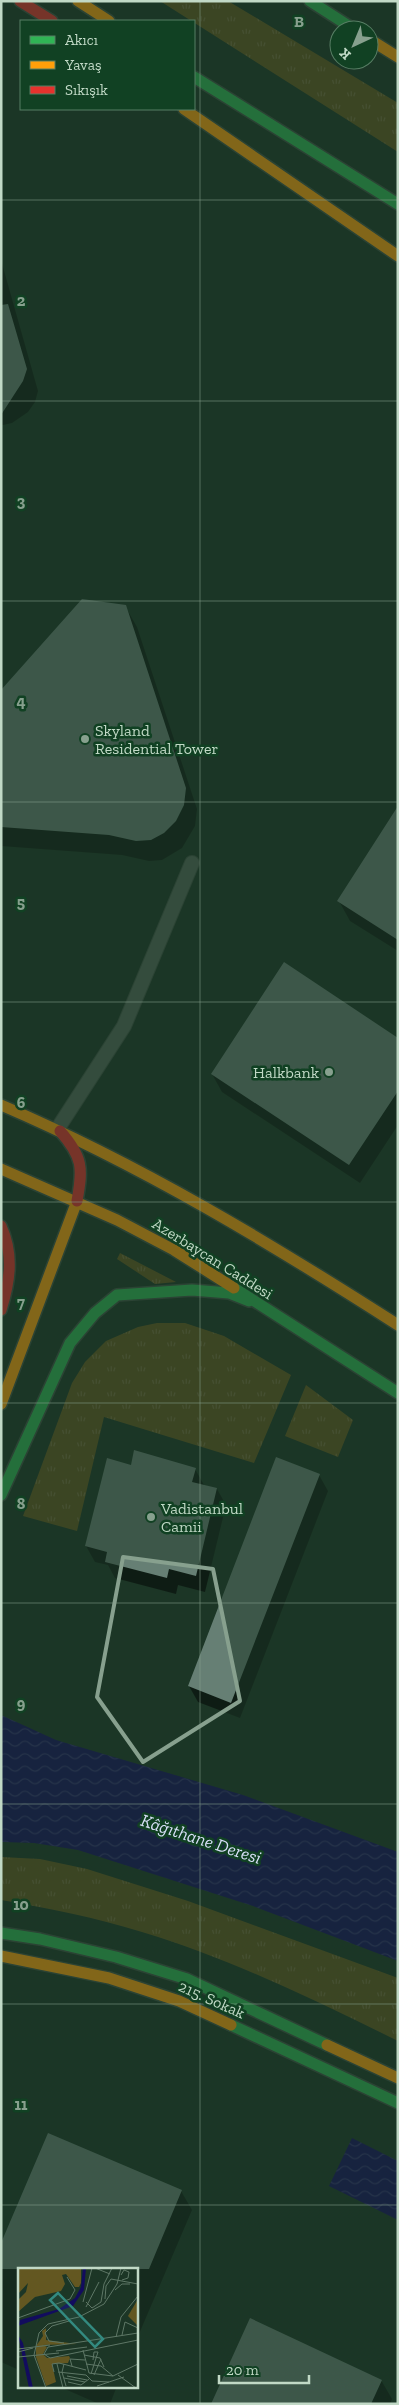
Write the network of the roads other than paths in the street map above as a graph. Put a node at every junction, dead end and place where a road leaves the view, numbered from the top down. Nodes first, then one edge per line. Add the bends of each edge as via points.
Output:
1 (20, 1) edge
2 (78, 1) edge
3 (310, 1) edge
4 (50, 20) edge
5 (107, 20) edge
6 (339, 20) edge
7 (379, 45) edge
8 (398, 57) edge
9 (195, 78) edge
10 (185, 110) edge
11 (398, 204) edge
12 (358, 227) junction
13 (398, 256) edge
14 (398, 263) edge
15 (192, 863) dead end
16 (1, 1105) edge
17 (58, 1128) junction
18 (1, 1169) edge
19 (77, 1201) junction
20 (1, 1226) edge
21 (255, 1303) junction
22 (1, 1310) edge
23 (398, 1325) edge
24 (398, 1393) edge
25 (1, 1404) edge
26 (1, 1495) edge
27 (1, 1933) edge
28 (1, 1956) edge
29 (398, 2078) edge
30 (398, 2103) edge

1 - 4 main road
2 - 5 main road
3 - 6 main road
7 - 8 main road
9 - 11 main road
10 - 12 main road
12 - 13 main road
12 - 14 lane
15 - 17 lane via 124,1026
16 - 17 main road
17 - 19 main road via 78,1150 83,1172
17 - 23 main road via 236,1224
18 - 19 main road, Azerbaycan Caddesi
19 - 21 main road, Azerbaycan Caddesi via 174,1250
19 - 25 main road
20 - 22 main road via 7,1236 11,1276
21 - 24 main road, Azerbaycan Caddesi
21 - 26 main road via 229,1293 192,1290 117,1295 94,1313 70,1343
27 - 29 main road, 215. Sokak via 116,1957 187,1979
28 - 30 main road, 215. Sokak via 109,1978 179,2001

